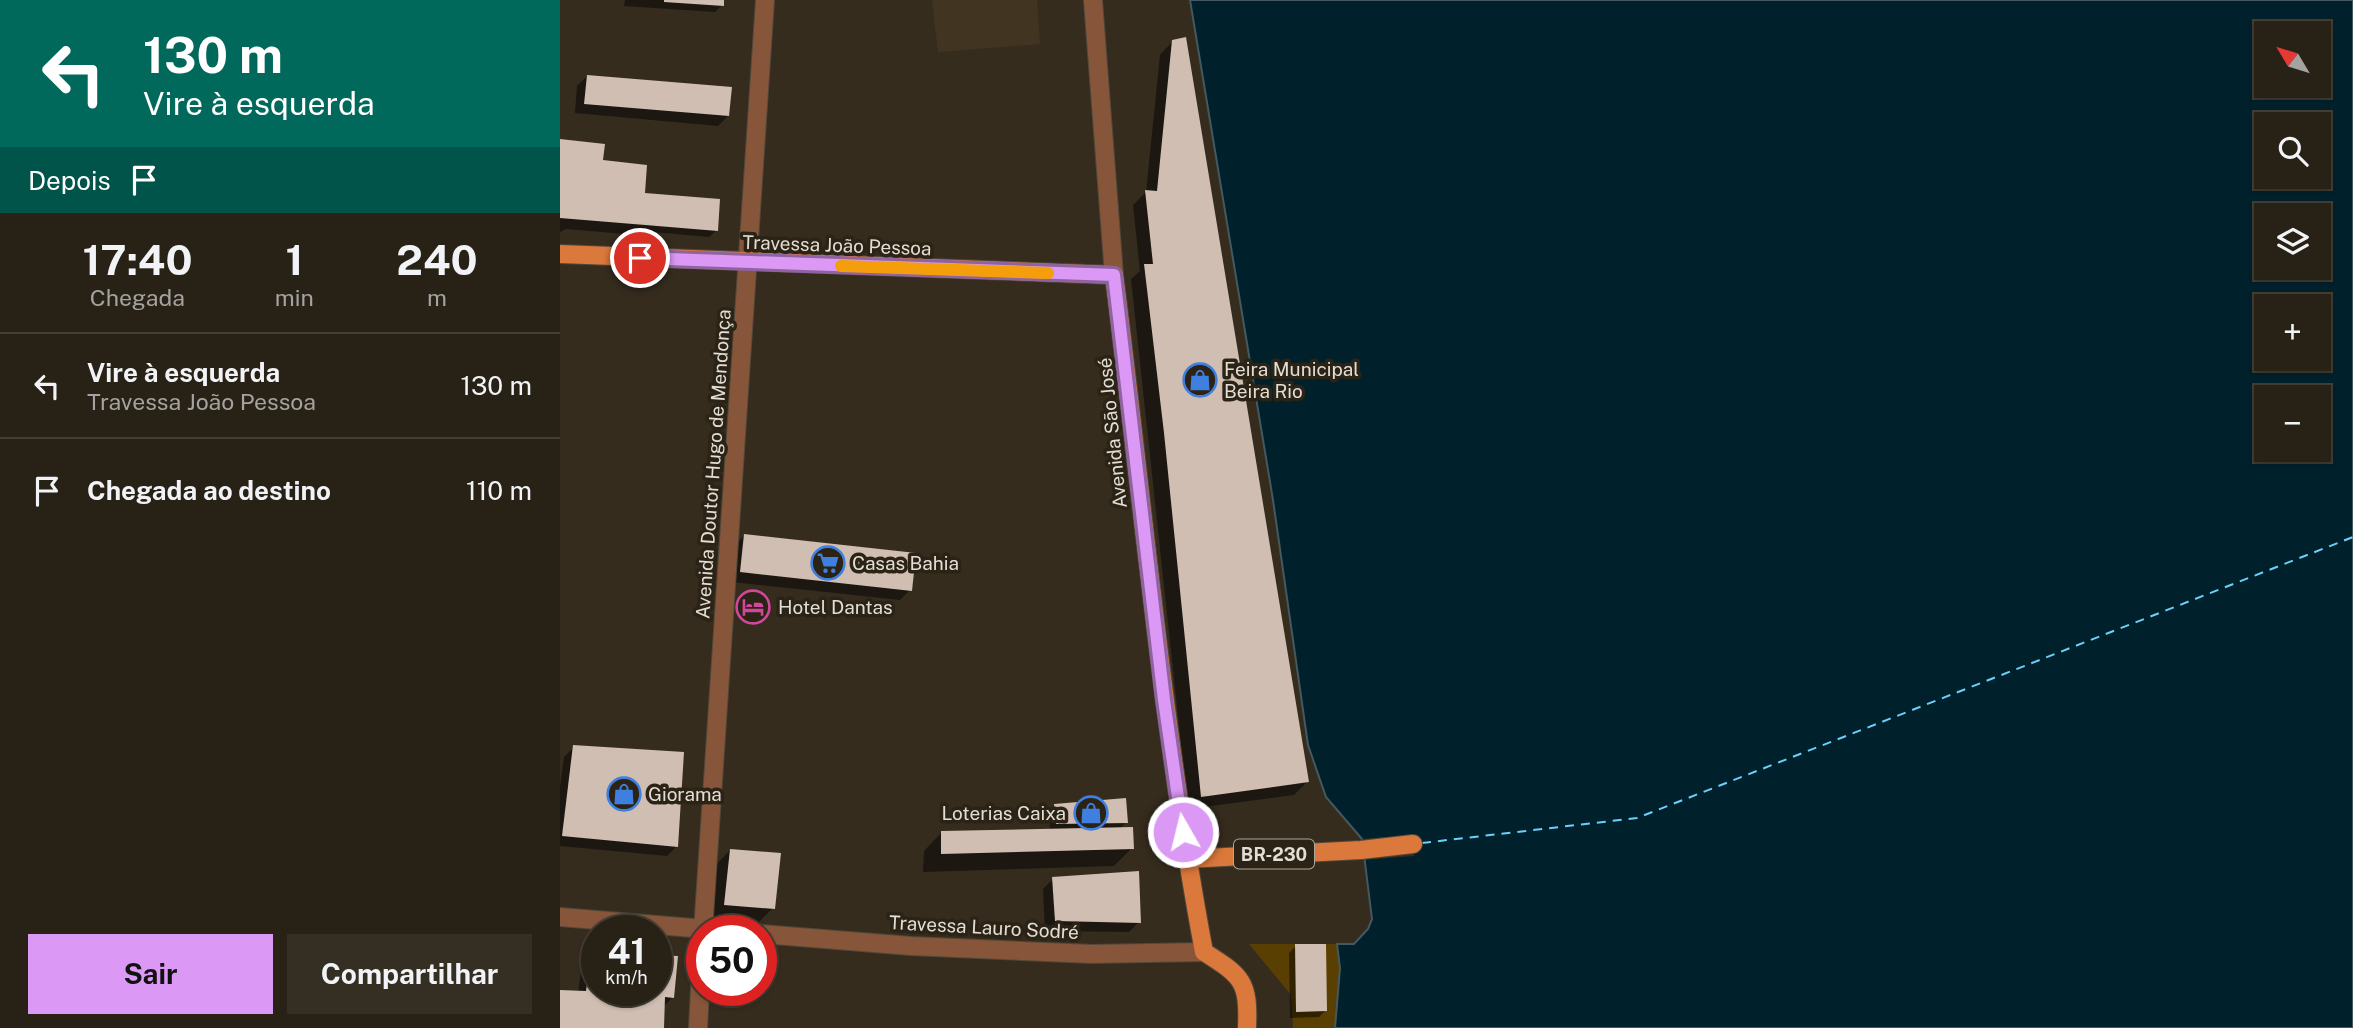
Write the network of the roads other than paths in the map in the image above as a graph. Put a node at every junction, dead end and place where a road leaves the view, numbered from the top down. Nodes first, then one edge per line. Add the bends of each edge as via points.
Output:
1 (765, 0) edge
2 (1093, 0) edge
3 (560, 254) edge
4 (748, 263) junction
5 (1114, 275) junction
6 (1413, 844) dead end
7 (1187, 859) junction
8 (704, 915) edge
9 (560, 917) edge
10 (686, 928) edge
11 (777, 935) edge
12 (1204, 952) junction
13 (699, 1006) edge
14 (698, 1028) edge
15 (1247, 1028) edge

1 - 4 street, Avenida Doutor Hugo de Mendonça
2 - 5 street, Avenida São José
3 - 4 main road, Travessa João Pessoa
4 - 5 main road, Travessa João Pessoa
4 - 8 street, Avenida Doutor Hugo de Mendonça
5 - 7 main road, Avenida São José
6 - 7 main road, BR-230
7 - 12 main road, Avenida São José
9 - 10 street
11 - 12 street, Travessa Lauro Sodré via 1092,954
12 - 15 main road via 1233,970 1245,988
13 - 14 street

